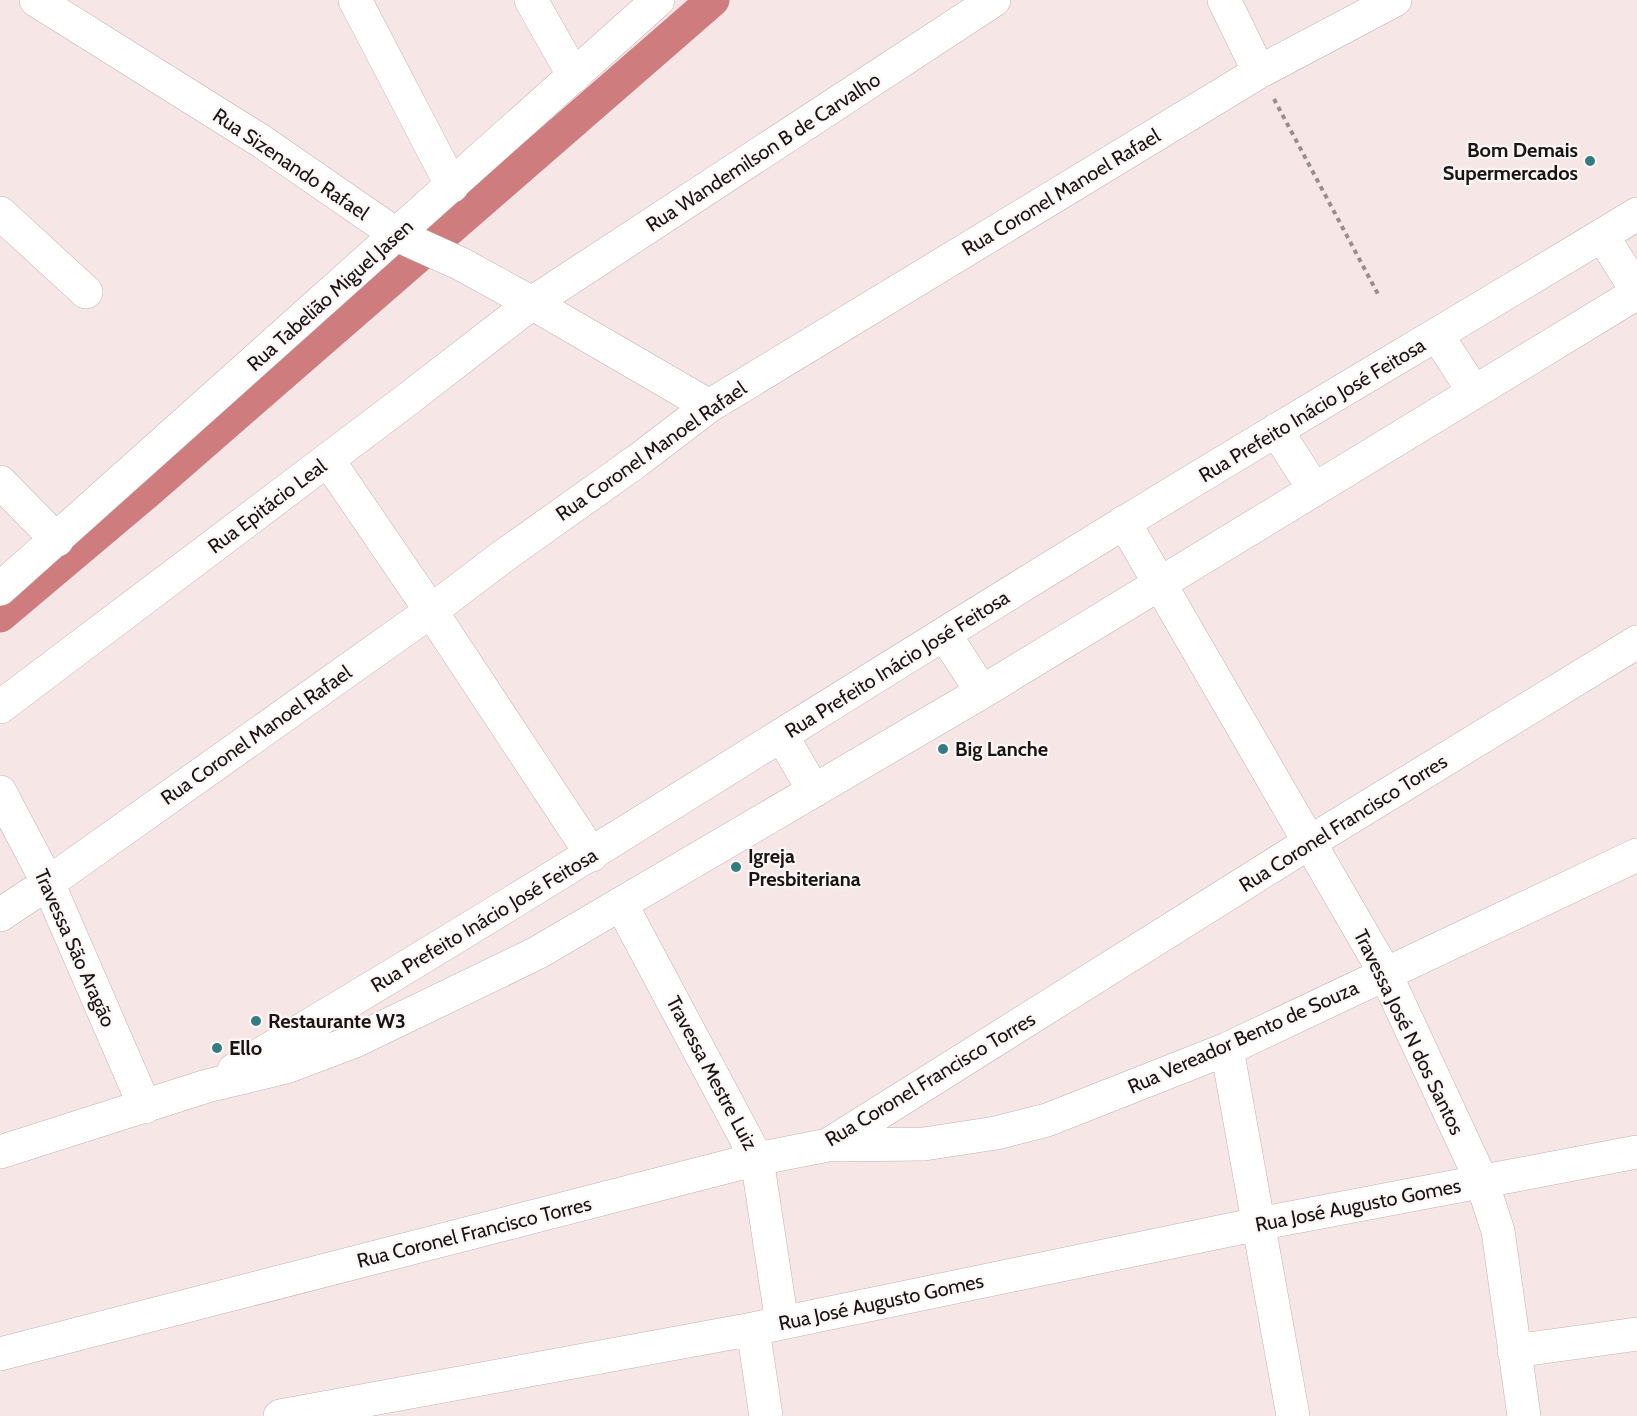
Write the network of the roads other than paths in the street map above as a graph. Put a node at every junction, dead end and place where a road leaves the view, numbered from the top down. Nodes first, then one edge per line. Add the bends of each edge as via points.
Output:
1 (355, 0) edge
2 (531, 0) edge
3 (658, 0) edge
4 (994, 0) edge
5 (1224, 0) edge
6 (1395, 0) edge
7 (42, 1) edge
8 (1259, 72) junction
9 (574, 76) junction
10 (452, 186) junction
11 (0, 213) edge
12 (1637, 214) edge
13 (397, 235) junction
14 (1602, 235) junction
15 (86, 292) dead end
16 (1637, 292) edge
17 (532, 303) junction
18 (1437, 335) junction
19 (1474, 392) junction
20 (709, 406) junction
21 (1276, 430) junction
22 (328, 460) junction
23 (0, 482) edge
24 (1314, 489) junction
25 (1125, 522) junction
26 (57, 540) junction
27 (1161, 584) junction
28 (0, 589) edge
29 (431, 611) junction
30 (945, 635) junction
31 (1637, 642) edge
32 (982, 692) junction
33 (0, 707) edge
34 (782, 736) junction
35 (814, 791) junction
36 (0, 792) edge
37 (1310, 842) junction
38 (591, 855) junction
39 (1637, 855) edge
40 (48, 883) junction
41 (621, 904) junction
42 (0, 915) edge
43 (1385, 973) junction
44 (1227, 1049) junction
45 (207, 1086) junction
46 (145, 1107) junction
47 (828, 1145) junction
48 (0, 1152) edge
49 (1637, 1152) edge
50 (757, 1159) junction
51 (1482, 1182) junction
52 (1258, 1224) junction
53 (767, 1326) junction
54 (1637, 1334) edge
55 (1515, 1351) junction
56 (0, 1354) edge
57 (280, 1416) edge
58 (766, 1416) edge
59 (1293, 1416) edge
60 (1524, 1416) edge

1 - 10 street
2 - 9 street
3 - 9 street, Rua Tabelião Miguel Jasen
4 - 17 street, Rua Wandemilson B de Carvalho
5 - 8 street
6 - 8 street, Rua Coronel Manoel Rafael
7 - 13 street, Rua Sizenando Rafael via 261,141
8 - 20 street, Rua Coronel Manoel Rafael
9 - 10 street, Rua Tabelião Miguel Jasen
10 - 13 street, Rua Tabelião Miguel Jasen
11 - 15 street
12 - 14 street, Rua Prefeito Inácio José Feitosa
13 - 17 street, Rua Sizenando Rafael
13 - 26 street, Rua Tabelião Miguel Jasen
14 - 16 street
14 - 18 street, Rua Prefeito Inácio José Feitosa
16 - 19 street, Rua Prefeito Inácio José Feitosa
17 - 20 street, Rua Sizenando Rafael
17 - 22 street, Rua Epitácio Leal
18 - 19 street
18 - 21 street, Rua Prefeito Inácio José Feitosa
19 - 24 street, Rua Prefeito Inácio José Feitosa
20 - 29 street, Rua Coronel Manoel Rafael
21 - 24 street
21 - 25 street, Rua Prefeito Inácio José Feitosa
22 - 29 street
22 - 33 street, Rua Epitácio Leal
23 - 26 street
24 - 27 street, Rua Prefeito Inácio José Feitosa
25 - 27 street, Travessa José N dos Santos
25 - 30 street, Rua Prefeito Inácio José Feitosa
26 - 28 street, Rua Tabelião Miguel Jasen
27 - 32 street, Rua Prefeito Inácio José Feitosa
27 - 37 street, Travessa José N dos Santos
29 - 38 street
29 - 40 street, Rua Coronel Manoel Rafael
30 - 32 street
30 - 34 street, Rua Prefeito Inácio José Feitosa
31 - 37 street, Rua Coronel Francisco Torres
32 - 35 street, Rua Prefeito Inácio José Feitosa
34 - 35 street
34 - 38 street, Rua Prefeito Inácio José Feitosa
35 - 41 street, Rua Prefeito Inácio José Feitosa
36 - 40 street, Travessa São Aragão
37 - 43 street, Travessa José N dos Santos
37 - 47 street, Rua Coronel Francisco Torres
38 - 45 street, Rua Prefeito Inácio José Feitosa
39 - 43 street, Rua Vereador Bento de Souza
40 - 42 street, Rua Coronel Manoel Rafael
40 - 46 street, Travessa São Aragão
41 - 45 street, Rua Prefeito Inácio José Feitosa via 537,953 355,1041 286,1067
41 - 50 street, Travessa Mestre Luiz
43 - 44 street, Rua Vereador Bento de Souza
43 - 51 street, Travessa José N dos Santos
44 - 47 street, Rua Vereador Bento de Souza via 1047,1120 996,1133 924,1144
44 - 52 street
45 - 46 street
46 - 48 street
47 - 50 street, Rua Coronel Francisco Torres
49 - 51 street, Rua José Augusto Gomes
50 - 53 street, Travessa Mestre Luiz
50 - 56 street, Rua Coronel Francisco Torres
51 - 52 street, Rua José Augusto Gomes
51 - 55 street, Travessa José N dos Santos via 1498,1232
52 - 53 street, Rua José Augusto Gomes
52 - 59 street
53 - 57 street, Rua José Augusto Gomes
53 - 58 street, Travessa Mestre Luiz
54 - 55 street
55 - 60 street, Travessa José N dos Santos

